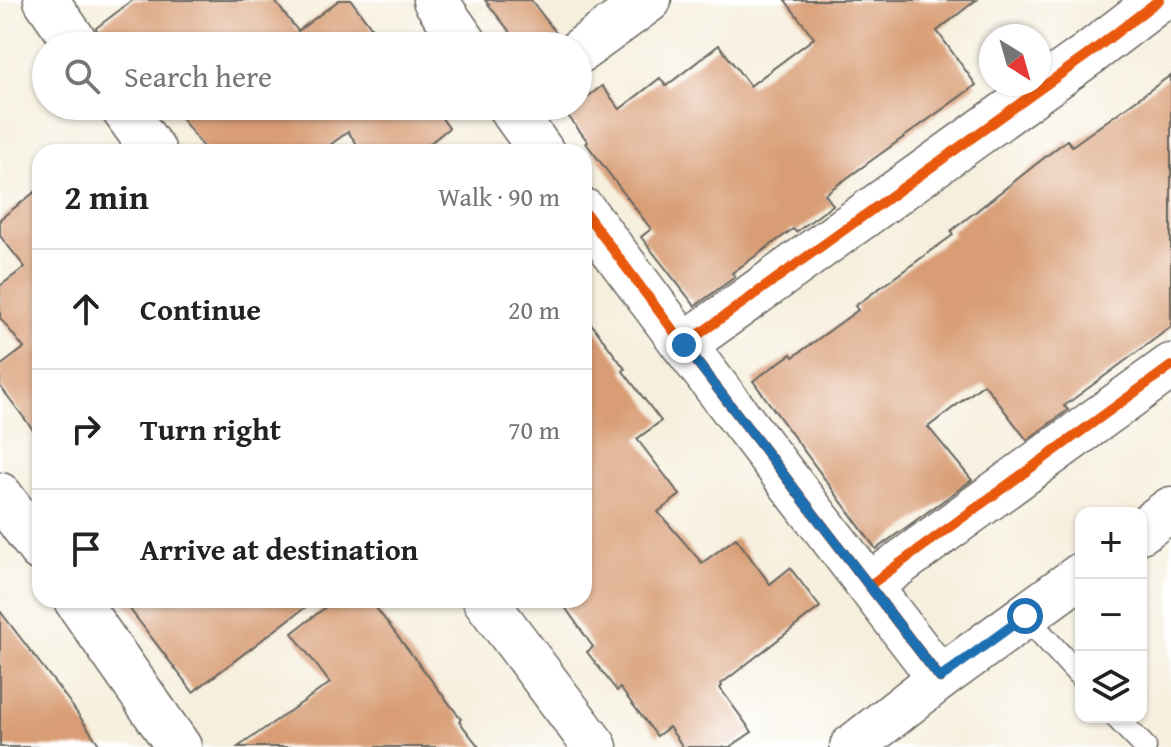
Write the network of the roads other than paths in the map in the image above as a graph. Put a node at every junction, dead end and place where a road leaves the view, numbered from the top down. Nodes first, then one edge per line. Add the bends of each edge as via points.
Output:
1 (46, 0) edge
2 (435, 0) edge
3 (649, 0) edge
4 (1159, 0) edge
5 (68, 32) edge
6 (457, 32) edge
7 (592, 42) edge
8 (131, 120) edge
9 (519, 120) edge
10 (148, 144) edge
11 (536, 144) edge
12 (592, 222) edge
13 (684, 345) junction
14 (1171, 366) edge
15 (14, 507) edge
16 (1171, 509) edge
17 (1147, 527) edge
18 (32, 536) edge
19 (1076, 579) edge
20 (870, 585) junction
21 (82, 608) edge
22 (491, 608) edge
23 (1025, 616) junction
24 (1075, 670) edge
25 (940, 678) junction
26 (1122, 723) edge
27 (179, 747) edge
28 (595, 747) edge
29 (852, 747) edge
30 (1145, 747) edge

1 - 5 street
2 - 6 street
3 - 7 street
4 - 13 street
8 - 10 street
9 - 11 street
12 - 13 street
13 - 20 street
14 - 20 street
15 - 18 street
16 - 17 street
19 - 23 street
20 - 25 street
21 - 27 street
22 - 28 street
23 - 24 lane
23 - 25 street
25 - 29 street
26 - 30 lane

